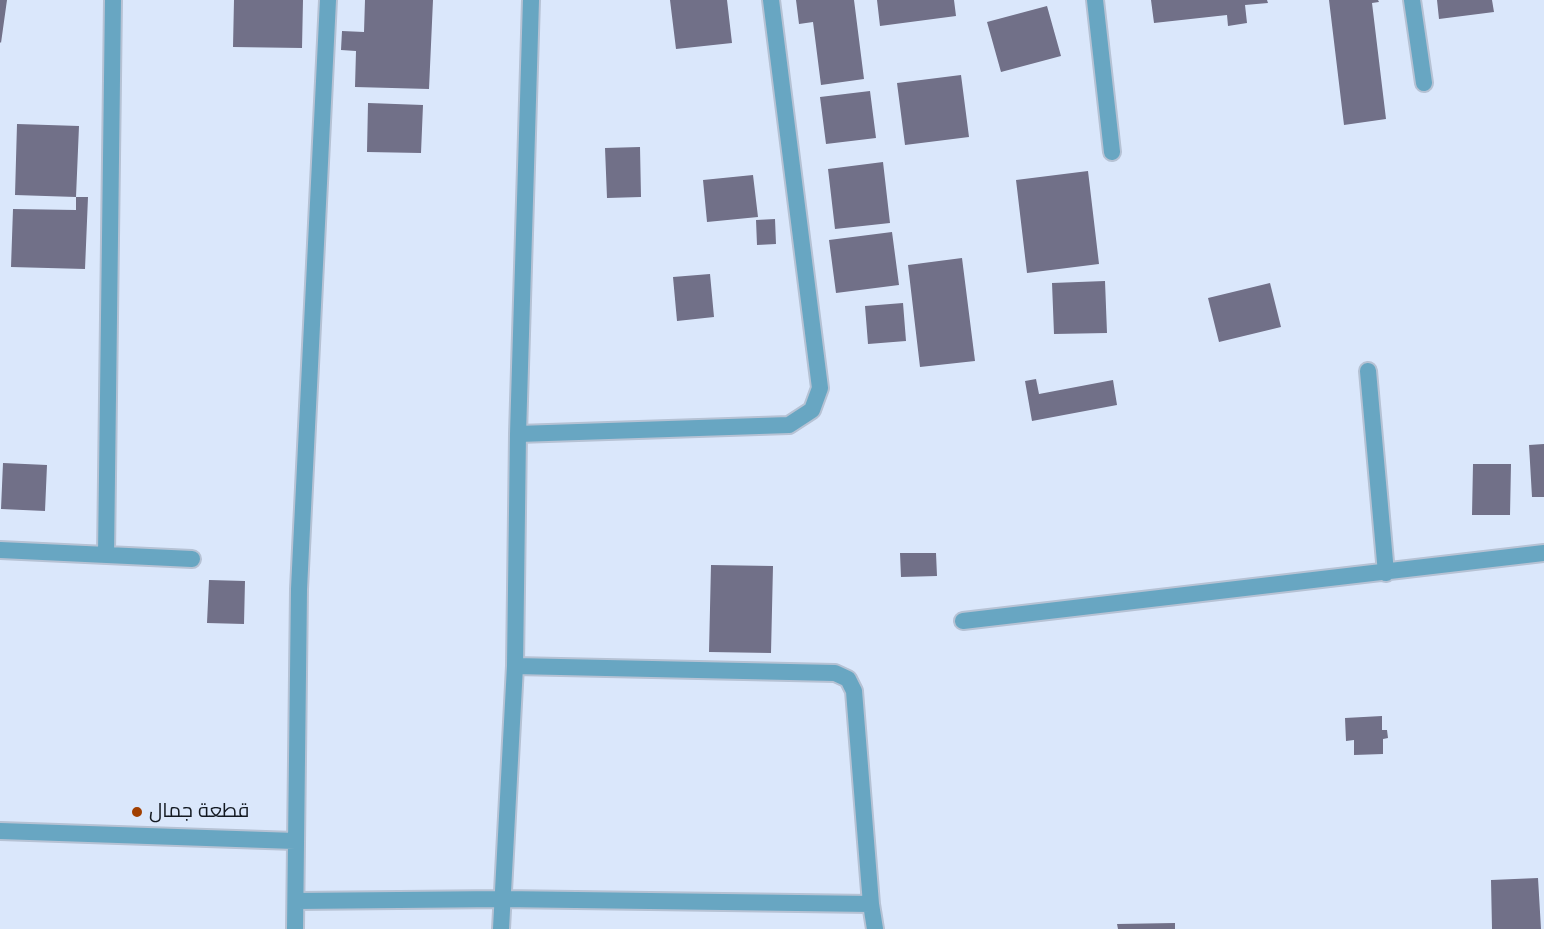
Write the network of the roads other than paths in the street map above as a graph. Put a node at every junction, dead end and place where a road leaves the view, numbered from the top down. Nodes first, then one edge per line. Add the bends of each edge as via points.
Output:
1 (113, 0) edge
2 (328, 0) edge
3 (531, 0) edge
4 (771, 0) edge
5 (1095, 0) edge
6 (1412, 0) edge
7 (1424, 83) dead end
8 (1112, 152) dead end
9 (1368, 371) dead end
10 (518, 434) junction
11 (0, 550) edge
12 (1544, 553) edge
13 (106, 555) junction
14 (192, 559) dead end
15 (1386, 573) junction
16 (963, 621) dead end
17 (514, 666) junction
18 (0, 831) edge
19 (295, 841) junction
20 (502, 899) junction
21 (296, 901) junction
22 (871, 904) junction
23 (295, 929) edge
24 (501, 929) edge
25 (875, 929) edge

1 - 13 street
2 - 19 street via 300,578
3 - 10 street
4 - 10 street via 820,388 812,410 789,425
5 - 8 street
6 - 7 street
9 - 15 street
10 - 17 street
11 - 13 street
12 - 15 street
13 - 14 street
15 - 16 street
17 - 20 street
17 - 22 street via 835,673 848,679 854,691
18 - 19 street
19 - 21 street
20 - 21 street
20 - 22 street
20 - 24 street
21 - 23 street
22 - 25 street

